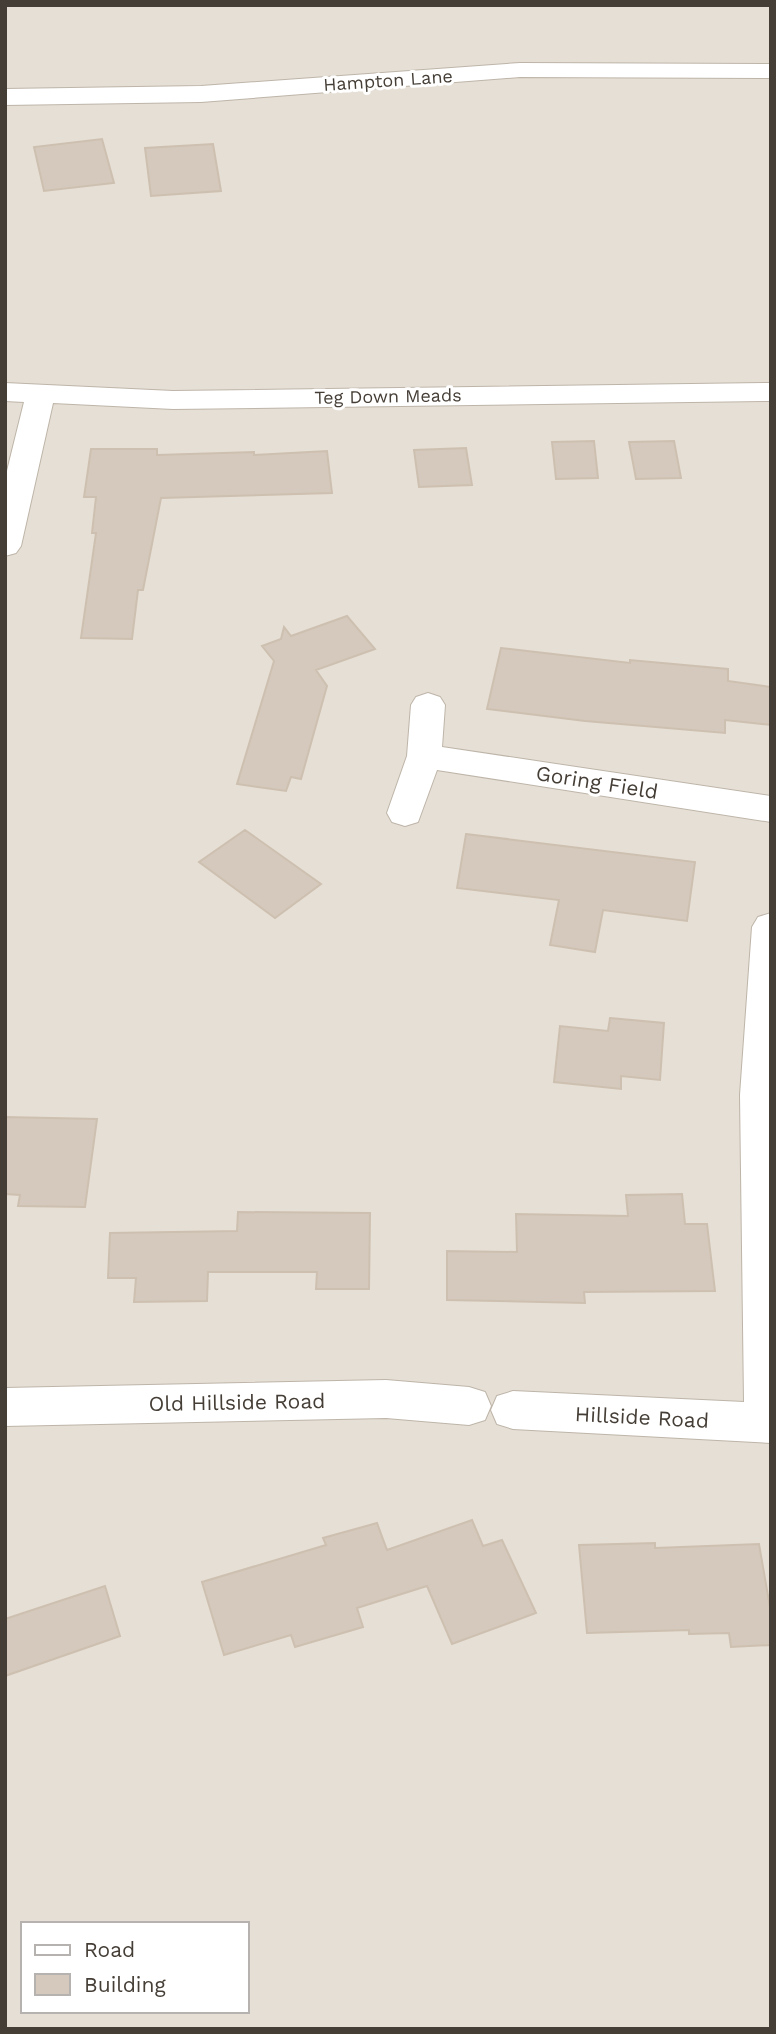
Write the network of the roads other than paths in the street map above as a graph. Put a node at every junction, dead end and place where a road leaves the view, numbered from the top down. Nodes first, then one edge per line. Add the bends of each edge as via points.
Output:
1 (771, 71) edge
2 (5, 97) edge
3 (771, 392) edge
4 (5, 393) edge
5 (40, 396) junction
6 (5, 546) edge
7 (428, 705) dead end
8 (424, 756) junction
9 (771, 809) edge
10 (405, 813) dead end
11 (771, 927) edge
12 (469, 1406) dead end
13 (5, 1407) edge
14 (513, 1410) dead end
15 (768, 1423) edge

1 - 2 street, Hampton Lane via 520,70 201,94
3 - 5 street, Teg Down Meads via 173,400
4 - 5 street, Teg Down Meads
5 - 6 street
7 - 8 street
8 - 9 street, Goring Field
8 - 10 street
11 - 15 street via 760,1095
12 - 13 street, Old Hillside Road via 386,1399
14 - 15 street, Hillside Road

